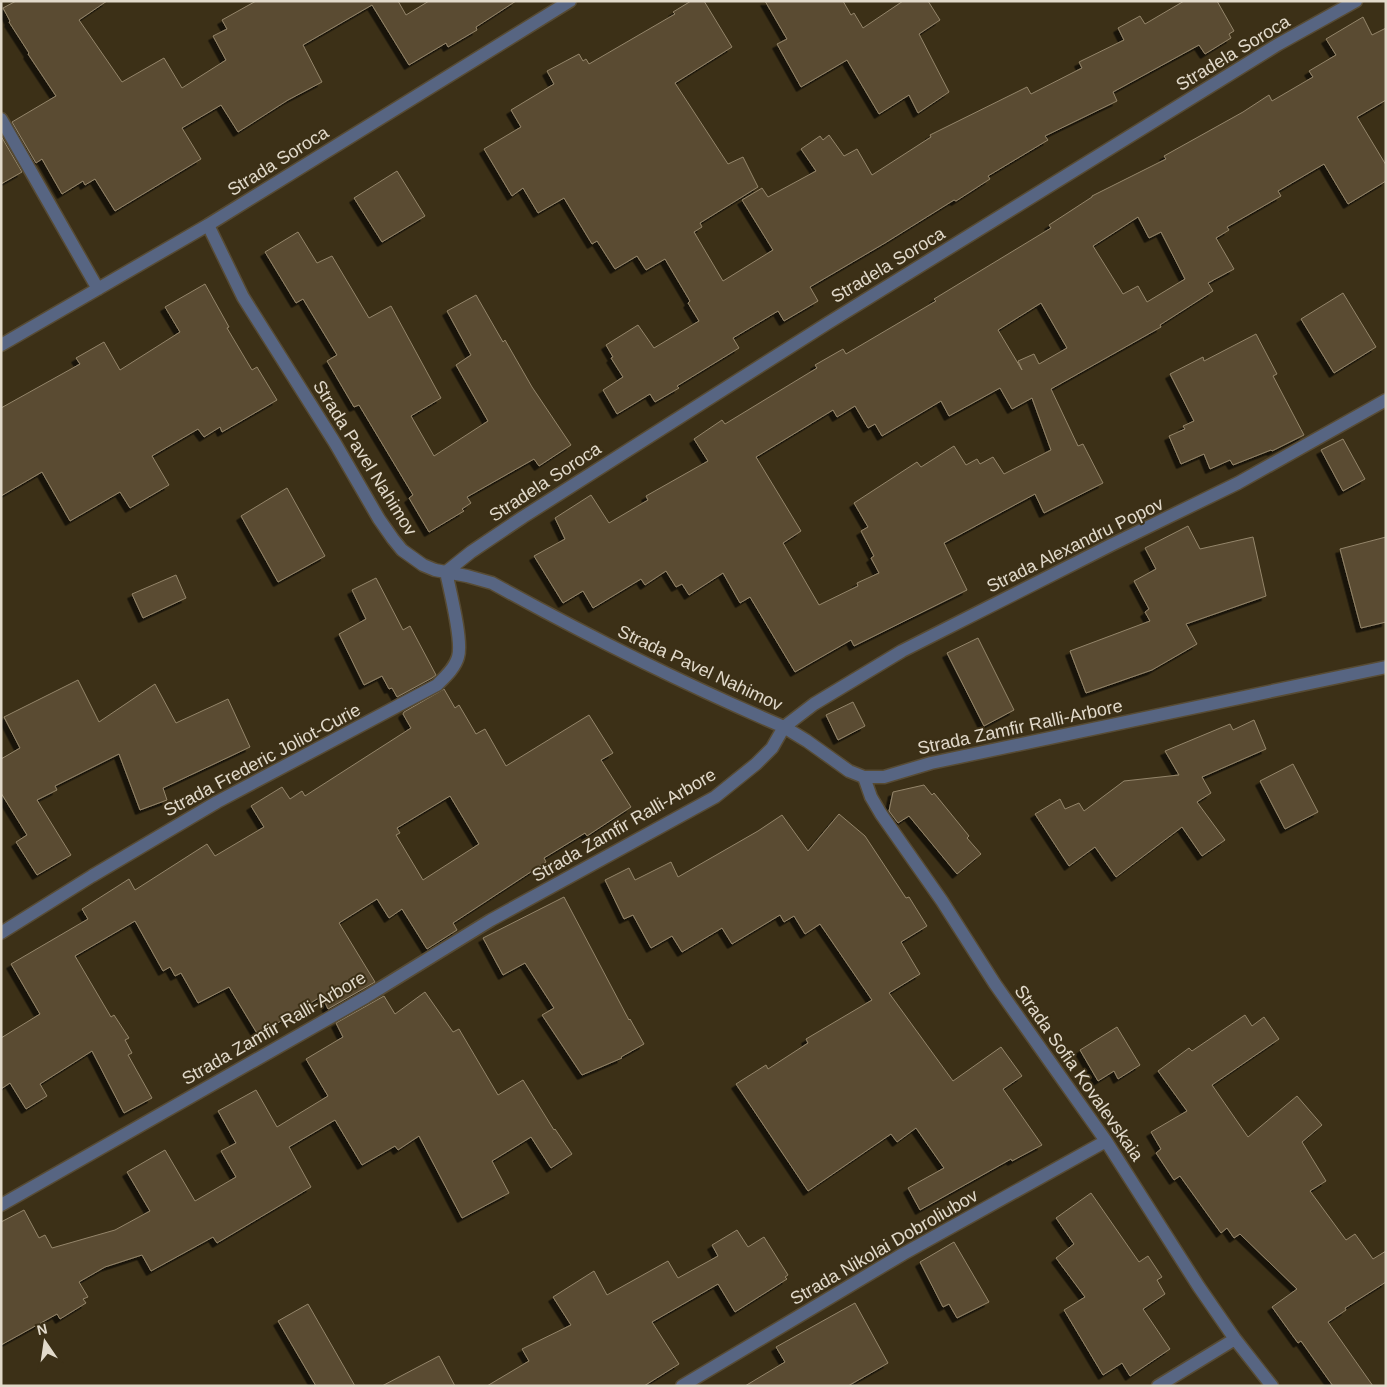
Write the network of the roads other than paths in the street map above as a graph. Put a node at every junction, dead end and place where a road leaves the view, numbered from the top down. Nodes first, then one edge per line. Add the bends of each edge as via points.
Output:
1 (570, 1) edge
2 (1356, 1) edge
3 (1, 119) edge
4 (208, 225) junction
5 (98, 289) junction
6 (1, 345) edge
7 (1386, 400) edge
8 (446, 572) junction
9 (1386, 667) edge
10 (784, 727) junction
11 (864, 777) junction
12 (1, 933) edge
13 (1106, 1141) junction
14 (1, 1205) edge
15 (1235, 1339) junction
16 (682, 1386) edge
17 (1158, 1386) edge
18 (1272, 1386) edge

1 - 4 street, Strada Soroca
2 - 8 street, Stradela Sorocа via 1277,45 828,322 523,517
3 - 5 street
4 - 5 street, Strada Soroca
4 - 8 street, Strada Pavel Nahimov via 243,297 379,519 402,550 414,560
5 - 6 street, Strada Soroca
7 - 10 street, Strada Alexandru Popov via 1238,483 902,651 814,704
8 - 10 street, Strada Pavel Nahimov via 492,583 636,660
8 - 12 street, Strada Frederic Joliot-Curie via 459,642 458,657 449,674 437,684 216,802
9 - 11 street, Strada Zamfir Ralli-Arbore via 930,763 884,776
10 - 11 street via 849,771
10 - 14 street, Strada Zamfir Ralli-Arbore via 772,748 715,797 491,920 366,997
11 - 13 street, Strada Sofia Kovalevskaia via 881,814
13 - 15 street, Strada Sofia Kovalevskaia
13 - 16 street, Strada Nikolai Dobroliubov via 903,1254
15 - 17 street
15 - 18 street, Strada Sofia Kovalevskaia

